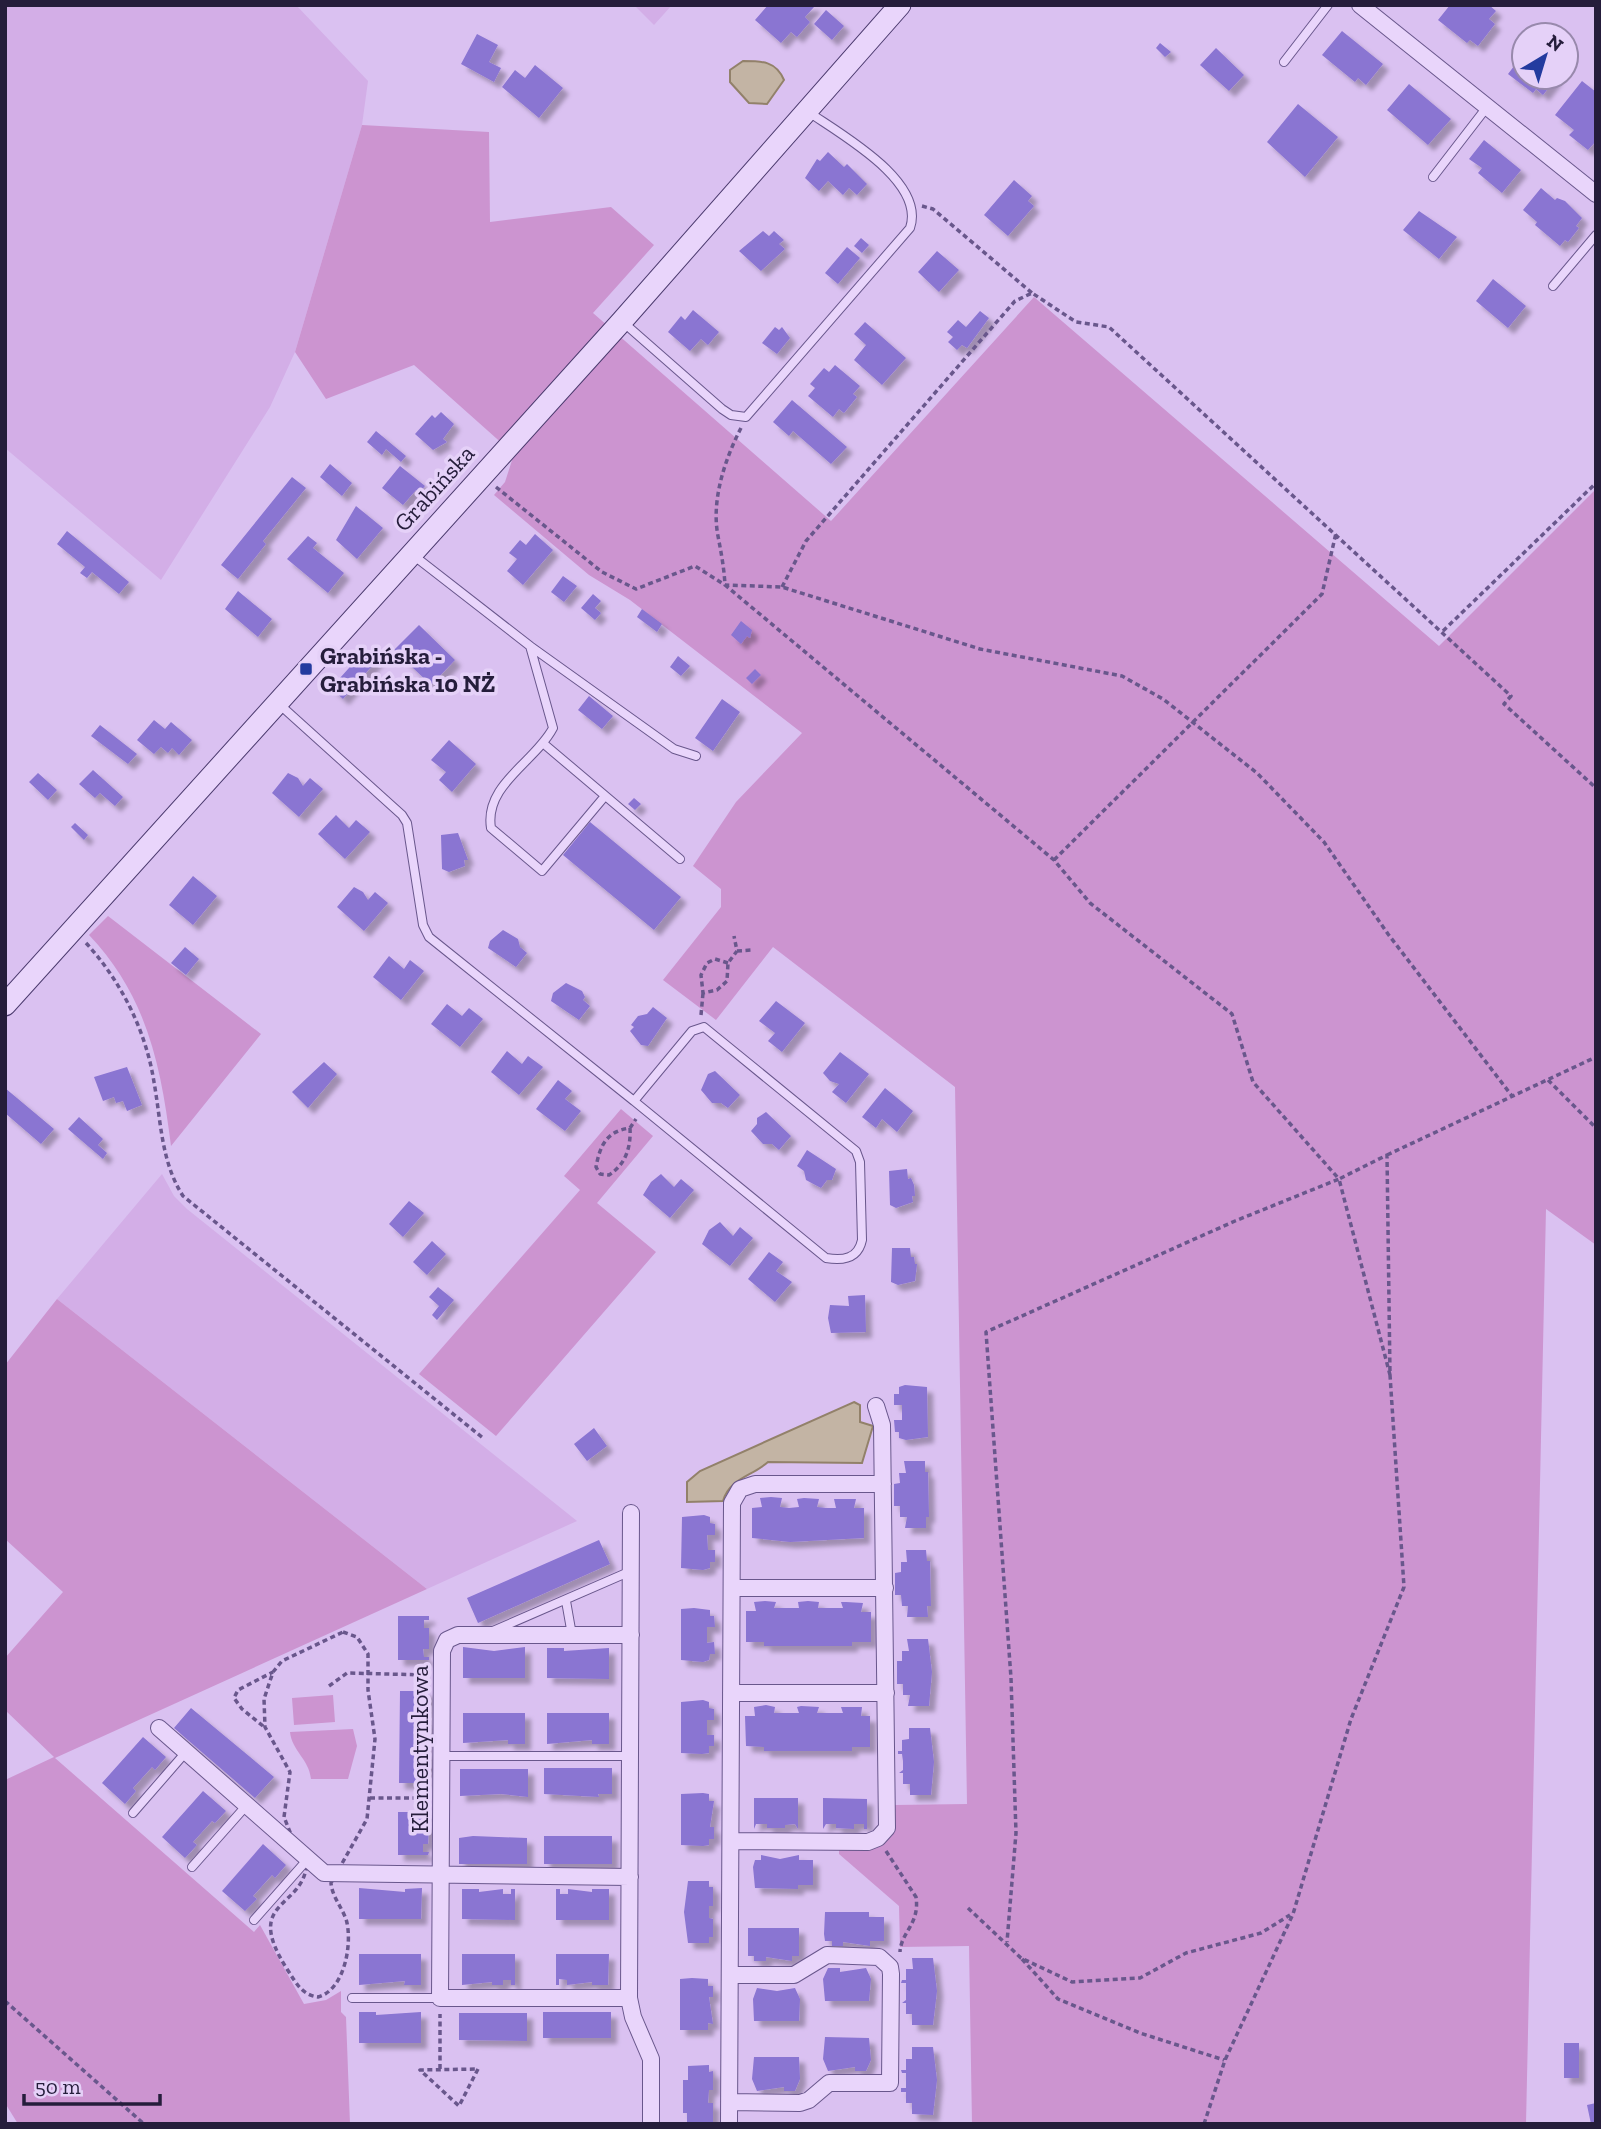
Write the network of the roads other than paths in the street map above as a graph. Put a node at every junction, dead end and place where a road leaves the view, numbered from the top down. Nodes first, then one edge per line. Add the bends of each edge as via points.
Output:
1 (901, 5) edge
2 (1328, 5) edge
3 (1360, 5) edge
4 (1284, 62) dead end
5 (1487, 107) junction
6 (807, 111) junction
7 (1433, 177) dead end
8 (1596, 194) edge
9 (1596, 235) edge
10 (1553, 286) dead end
11 (622, 321) junction
12 (411, 553) junction
13 (530, 646) junction
14 (277, 702) junction
15 (544, 744) junction
16 (696, 756) dead end
17 (605, 796) junction
18 (680, 859) dead end
19 (5, 1005) edge
20 (634, 1101) junction
21 (876, 1406) dead end
22 (883, 1484) junction
23 (631, 1513) dead end
24 (631, 1572) junction
25 (732, 1588) junction
26 (884, 1588) junction
27 (566, 1601) junction
28 (485, 1635) junction
29 (572, 1635) junction
30 (631, 1636) junction
31 (732, 1693) junction
32 (886, 1693) junction
33 (159, 1728) dead end
34 (186, 1752) junction
35 (441, 1756) junction
36 (630, 1756) junction
37 (246, 1806) junction
38 (133, 1813) dead end
39 (731, 1841) junction
40 (307, 1860) junction
41 (192, 1867) dead end
42 (441, 1876) junction
43 (629, 1877) junction
44 (254, 1920) dead end
45 (730, 1975) junction
46 (352, 1998) dead end
47 (440, 1998) junction
48 (629, 1998) junction
49 (729, 2102) junction
50 (651, 2124) edge
51 (729, 2124) edge

1 - 6 street, Grabińska
2 - 4 lane
3 - 5 street
5 - 7 lane
5 - 8 street
6 - 11 street, Grabińska
6 - 11 lane via 896,180 915,215 911,229 746,417 722,409
9 - 10 lane
11 - 12 street, Grabińska
12 - 13 lane
12 - 14 street, Grabińska
13 - 15 lane via 553,728
13 - 16 lane via 674,749
14 - 19 street, Grabińska
14 - 20 lane via 402,815 429,937
15 - 17 lane
15 - 17 lane via 491,804 491,828 542,871
17 - 18 lane
20 - 20 lane via 698,1027 704,1027 856,1152 860,1162 859,1250 847,1259 826,1258
21 - 22 street via 882,1425
22 - 25 street via 755,1484 740,1489 732,1503
22 - 26 street
23 - 24 street
24 - 27 lane
24 - 30 street
25 - 26 street
25 - 31 street
26 - 32 street
27 - 28 lane
27 - 29 lane
28 - 29 street, Klementynkowa
28 - 35 street, Klementynkowa via 457,1635 447,1640 442,1651
29 - 30 street, Klementynkowa
30 - 36 street
31 - 32 street
31 - 39 street
32 - 39 street via 888,1821 883,1834 867,1842
33 - 34 street
34 - 37 street
34 - 38 lane
35 - 36 lane
35 - 42 street, Klementynkowa
36 - 43 street
37 - 40 street
37 - 41 lane
39 - 45 street
40 - 42 street via 333,1875
40 - 44 lane
42 - 43 street
42 - 47 street, Klementynkowa
43 - 48 street
45 - 49 street
45 - 49 street via 794,1975 827,1955 879,1957 891,1973 890,2083 829,2083 800,2103
46 - 47 lane
47 - 48 street
48 - 50 street via 651,2059
49 - 51 street

